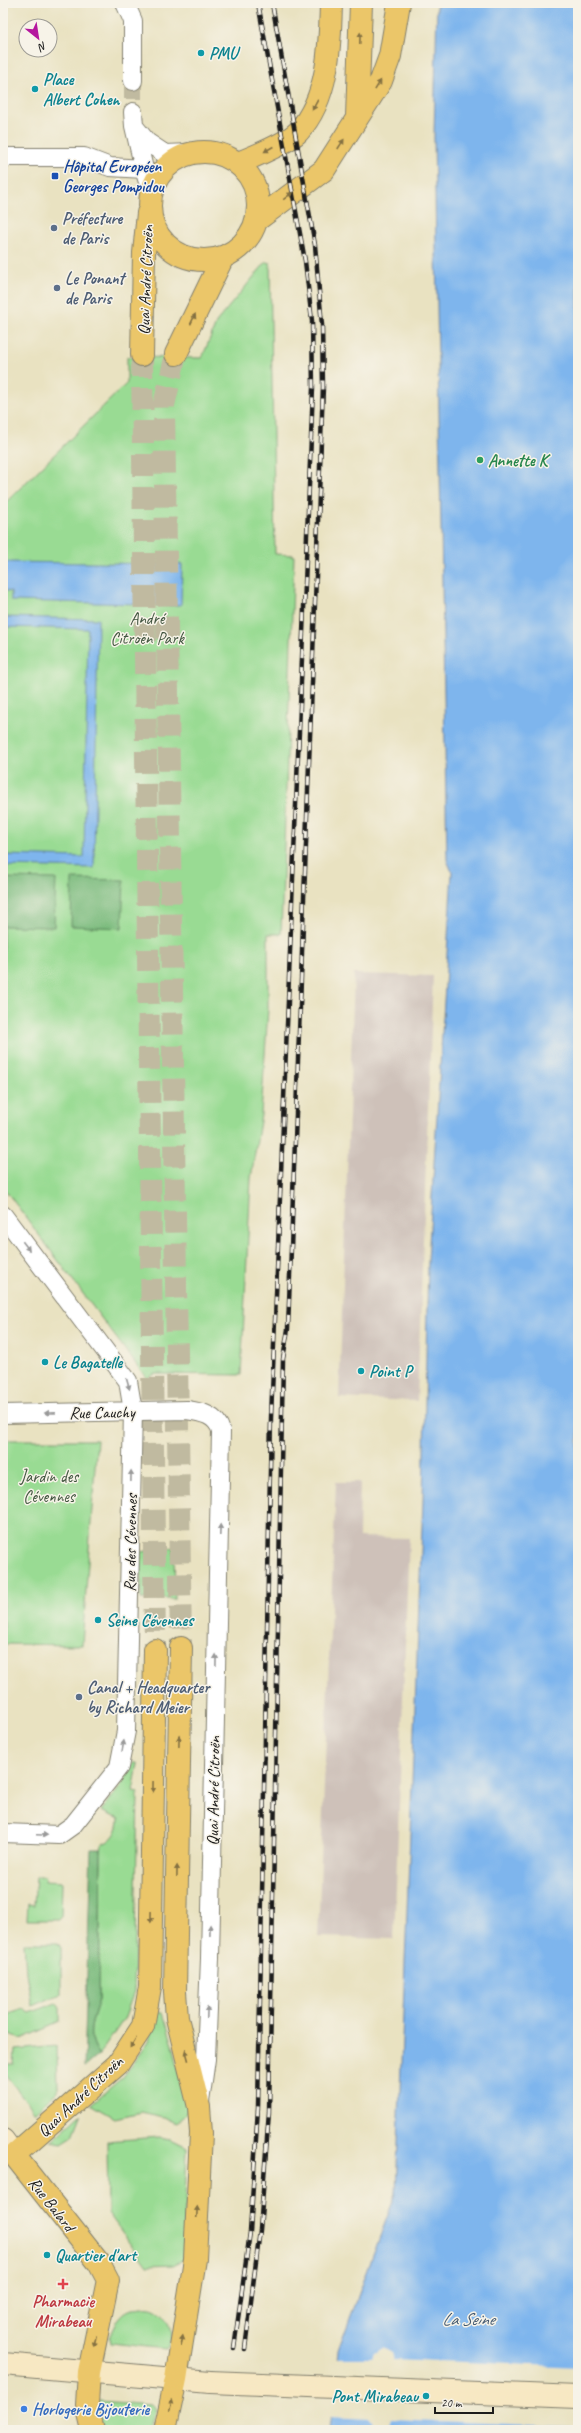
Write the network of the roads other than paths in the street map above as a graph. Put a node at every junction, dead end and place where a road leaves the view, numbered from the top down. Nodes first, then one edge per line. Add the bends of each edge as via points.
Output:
1 (125, 3) edge
2 (317, 3) edge
3 (331, 3) edge
4 (361, 3) edge
5 (399, 3) edge
6 (325, 74) junction
7 (133, 81) tunnel mouth
8 (357, 118) junction
9 (190, 153) junction
10 (3, 157) edge
11 (238, 163) junction
12 (144, 169) junction
13 (150, 199) junction
14 (257, 220) junction
15 (223, 257) junction
16 (142, 354) tunnel mouth
17 (176, 354) tunnel mouth
18 (3, 1215) edge
19 (132, 1411) junction
20 (201, 1412) joint
21 (3, 1414) edge
22 (181, 1648) tunnel mouth
23 (155, 1650) tunnel mouth
24 (3, 1833) edge
25 (199, 2107) junction
26 (9, 2148) edge
27 (3, 2364) edge
28 (89, 2372) junction
29 (176, 2379) junction
30 (578, 2397) edge
31 (93, 2430) edge
32 (165, 2430) edge

1 - 7 street via 133,21
2 - 6 main road
3 - 6 main road
8 -> 4 main road
8 -> 5 main road via 381,81 390,56
6 -> 11 main road via 316,104 297,132 263,153
14 -> 8 main road via 324,170
9 - 11 main road via 215,152
9 - 12 street via 165,154 147,142 134,119
9 - 13 main road via 165,167 157,178
10 - 12 street via 84,157 110,167
11 - 14 main road via 255,183
12 - 13 street
13 - 15 main road via 152,223 157,234 173,251 200,260
13 - 16 main road, Quai André Citroën via 144,253
14 - 15 main road via 250,235 238,248
17 -> 15 main road
18 -> 19 street, Rue des Cévennes via 128,1381
19 - 20 street, Rue Cauchy
19 -> 21 street, Rue Cauchy
24 -> 19 street, Rue des Cévennes via 59,1835 73,1825 119,1768 126,1731
25 -> 20 street, Quai André Citroën via 206,2059 210,1958 223,1442 220,1426 214,1419
25 -> 22 main road, Quai André Citroën via 177,2018 175,1992
23 -> 26 main road, Quai André Citroën via 150,1987 144,2026 118,2064
29 -> 25 main road, Quai André Citroën via 195,2260 201,2133
26 -> 28 main road, Rue Balard via 99,2263 108,2280
27 - 28 main road
28 - 29 main road
28 - 31 main road via 87,2405
29 - 30 main road, bridge
32 -> 29 main road, Quai André Citroën

